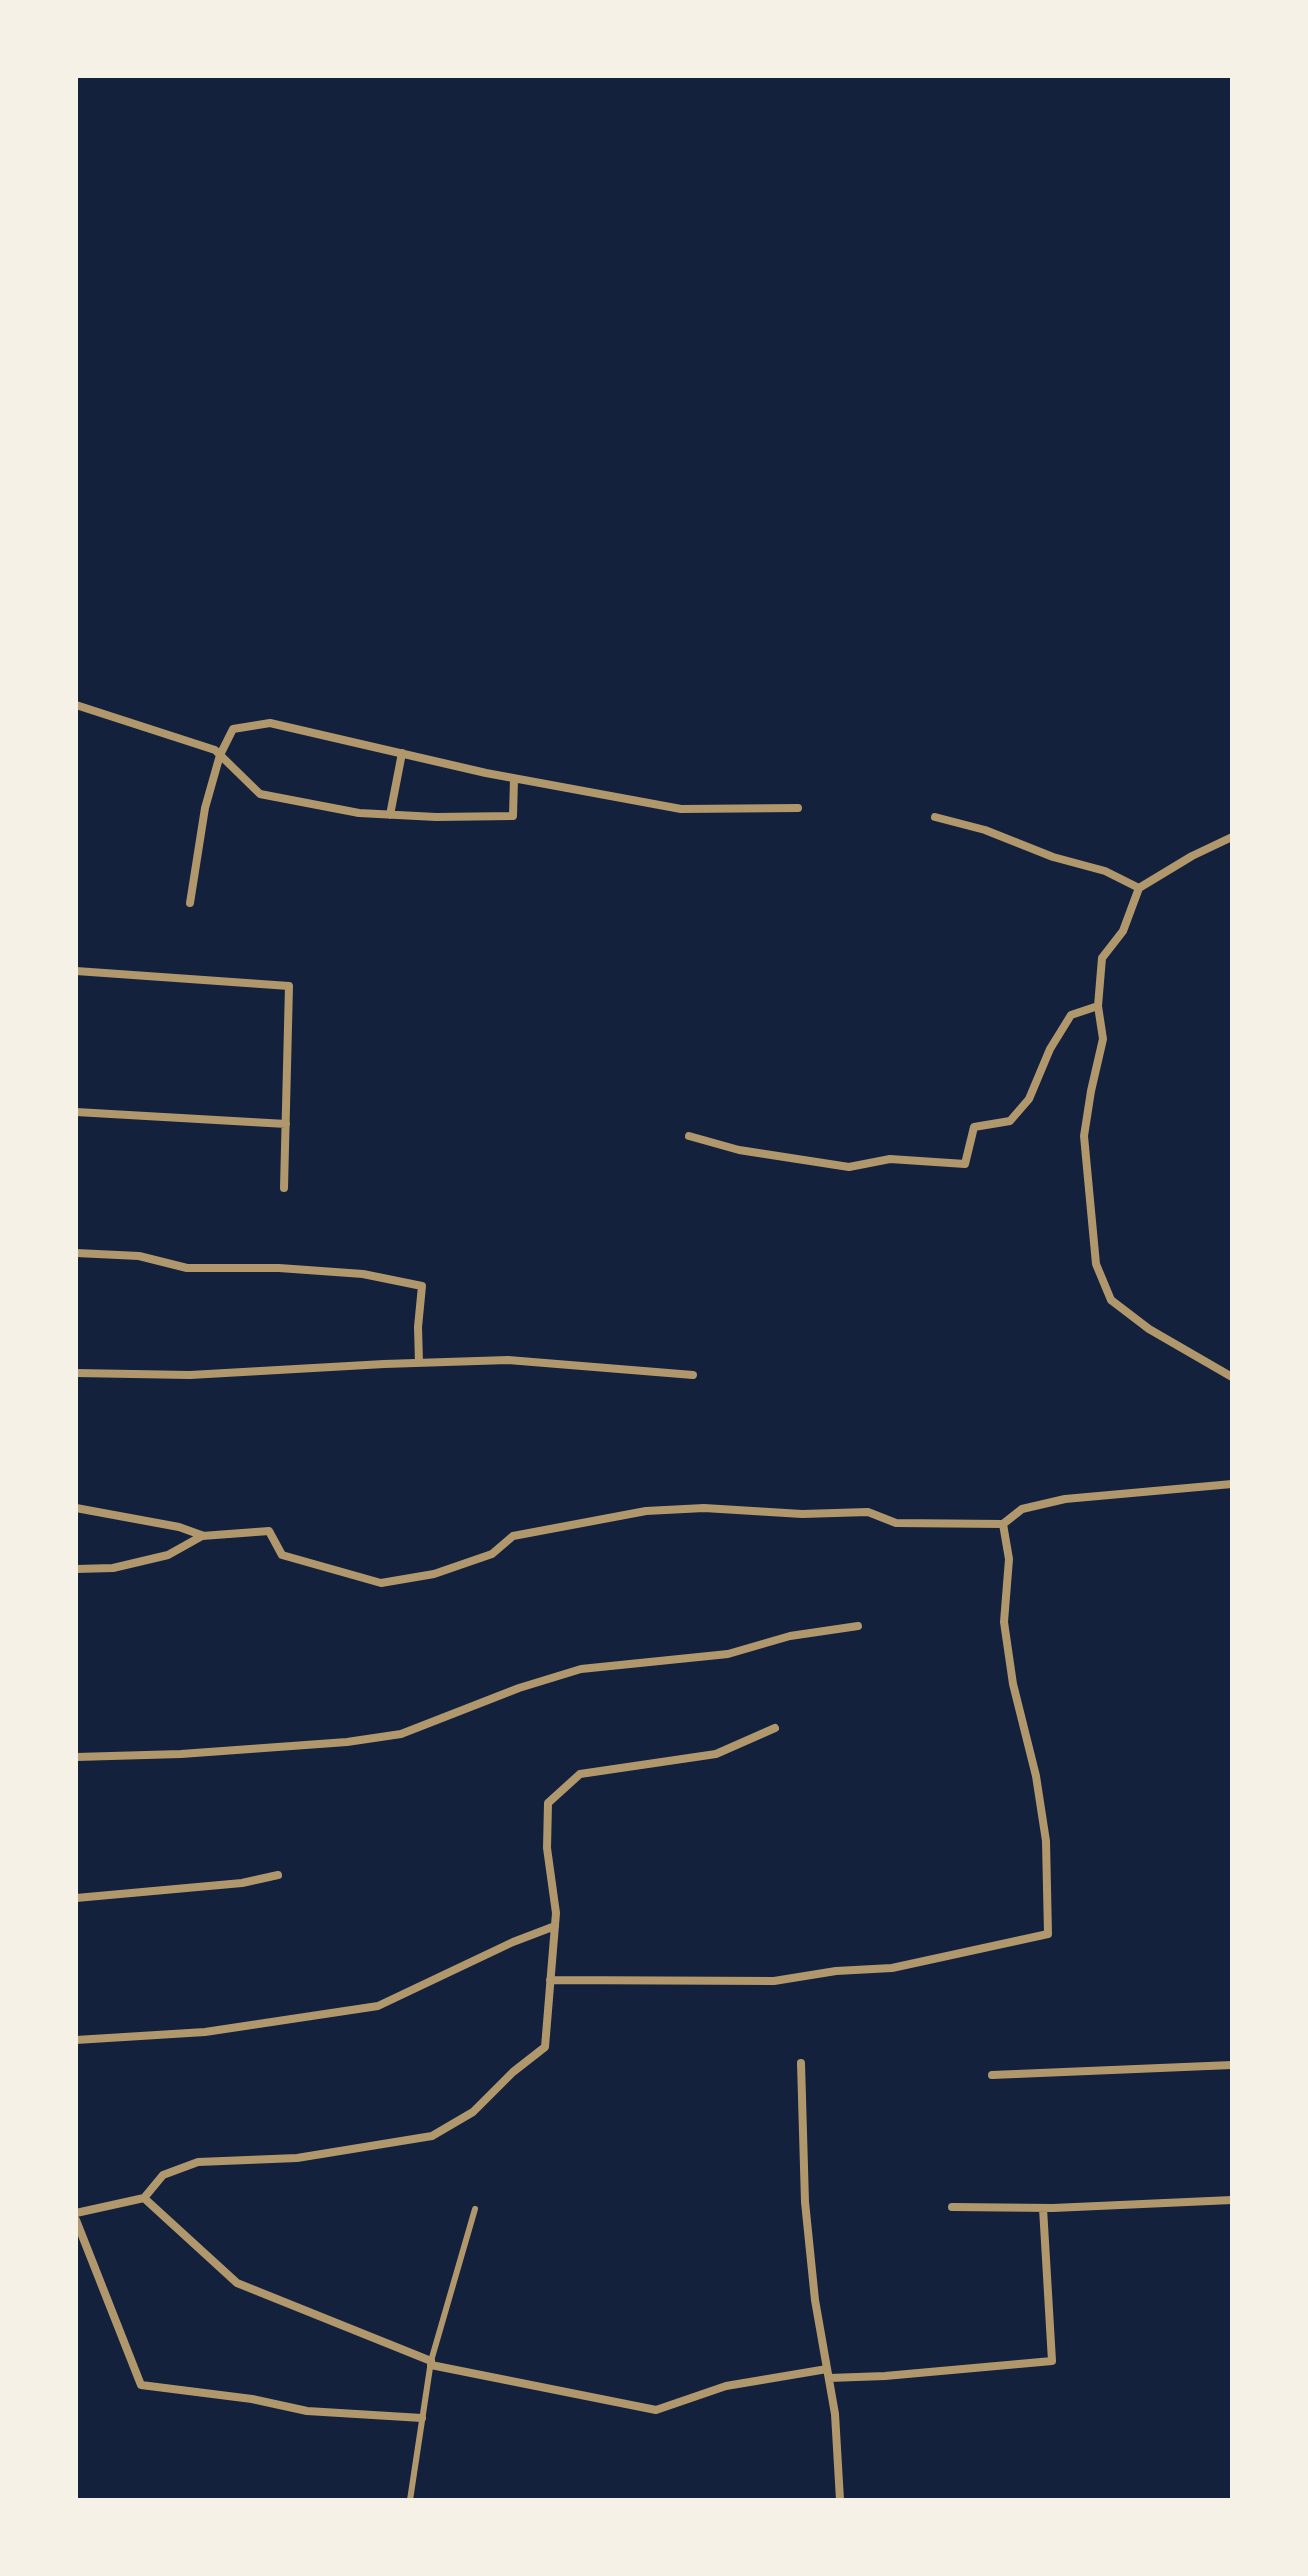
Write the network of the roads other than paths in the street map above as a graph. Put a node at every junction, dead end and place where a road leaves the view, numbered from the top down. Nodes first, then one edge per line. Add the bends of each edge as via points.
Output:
1 (76, 705) edge
2 (402, 753) junction
3 (220, 755) junction
4 (514, 779) junction
5 (798, 808) dead end
6 (390, 815) junction
7 (935, 817) dead end
8 (1232, 837) edge
9 (1139, 888) junction
10 (190, 903) dead end
11 (76, 971) edge
12 (1098, 1006) junction
13 (76, 1112) edge
14 (286, 1124) junction
15 (689, 1136) dead end
16 (284, 1188) dead end
17 (76, 1253) edge
18 (419, 1363) junction
19 (76, 1373) edge
20 (693, 1375) dead end
21 (1232, 1377) edge
22 (1232, 1484) edge
23 (76, 1508) edge
24 (1003, 1524) junction
25 (204, 1536) junction
26 (76, 1569) edge
27 (858, 1626) dead end
28 (775, 1728) dead end
29 (76, 1757) edge
30 (278, 1875) dead end
31 (76, 1898) edge
32 (555, 1926) junction
33 (550, 1980) junction
34 (76, 2040) edge
35 (801, 2063) dead end
36 (1232, 2065) edge
37 (992, 2075) dead end
38 (144, 2198) junction
39 (1232, 2200) edge
40 (952, 2207) dead end
41 (1043, 2208) junction
42 (475, 2209) dead end
43 (76, 2213) edge
44 (76, 2220) edge
45 (431, 2363) junction
46 (828, 2373) junction
47 (422, 2418) junction
48 (410, 2500) edge
49 (840, 2500) edge

1 - 3 street
2 - 3 street via 270,723 233,729
2 - 4 street
2 - 6 street
3 - 6 street via 260,794
3 - 10 street via 205,808
4 - 5 street via 681,809
4 - 6 street via 513,816
7 - 9 street via 1105,871
8 - 9 street
9 - 12 street via 1123,931 1102,958
11 - 14 street via 289,986
12 - 15 street via 1071,1015 1029,1099 1010,1121 974,1127 965,1164 890,1159 849,1167 739,1150
12 - 21 street via 1103,1039 1084,1136 1096,1264 1111,1300 1149,1329
13 - 14 street
14 - 16 street
17 - 18 street via 139,1256 187,1268 363,1274 422,1286
18 - 19 street via 190,1375
18 - 20 street via 508,1360
22 - 24 street via 1065,1499 1022,1509
23 - 25 street
24 - 25 street via 896,1523 868,1512 646,1511 513,1536 492,1554 434,1574 381,1583 282,1555 269,1531
24 - 33 street via 1009,1559 1004,1622 1046,1841 1048,1934 892,1968 774,1981
25 - 26 street via 168,1555 113,1568
27 - 29 street via 790,1636 728,1654 581,1669 401,1734 181,1754
28 - 32 street via 716,1754 580,1774 548,1803
30 - 31 street
32 - 33 street
32 - 34 street via 378,2006 205,2032
33 - 38 street via 545,2047 473,2112 432,2136 297,2158 198,2162 163,2175
35 - 46 street via 805,2202
36 - 37 street
38 - 43 street
38 - 45 street via 237,2283
39 - 41 street
40 - 41 street
41 - 46 street via 1052,2361 885,2376
42 - 45 lane
44 - 47 street via 141,2385 307,2411
45 - 46 street via 656,2410 726,2386
45 - 47 lane
46 - 49 street
47 - 48 lane

